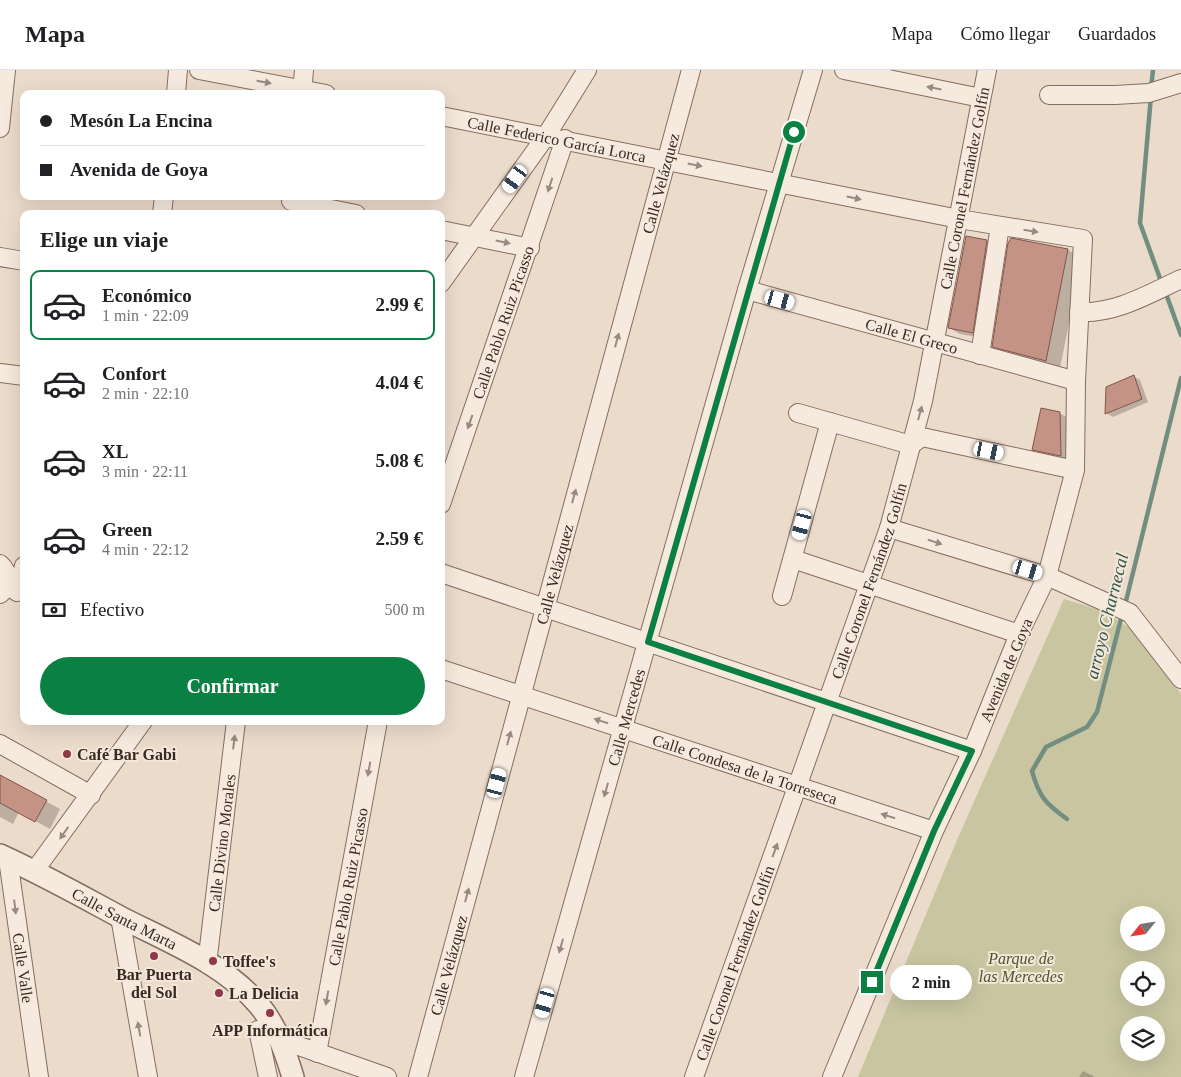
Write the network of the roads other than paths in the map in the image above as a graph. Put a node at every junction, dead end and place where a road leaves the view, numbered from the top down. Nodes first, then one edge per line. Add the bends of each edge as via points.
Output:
1 (6, 70) edge
2 (178, 70) edge
3 (199, 70) edge
4 (304, 70) edge
5 (587, 70) edge
6 (692, 70) edge
7 (813, 70) edge
8 (844, 70) edge
9 (987, 70) edge
10 (1181, 83) edge
11 (176, 90) edge
12 (297, 90) edge
13 (302, 90) edge
14 (1049, 95) dead end
15 (981, 98) junction
16 (445, 117) edge
17 (0, 128) edge
18 (546, 136) junction
19 (565, 139) junction
20 (666, 160) junction
21 (780, 182) junction
22 (291, 204) edge
23 (330, 210) edge
24 (959, 220) junction
25 (1000, 226) junction
26 (445, 231) edge
27 (473, 236) junction
28 (1083, 239) joint
29 (530, 248) junction
30 (0, 256) edge
31 (20, 261) edge
32 (445, 277) edge
33 (1181, 279) edge
34 (747, 290) junction
35 (1079, 312) junction
36 (935, 343) junction
37 (980, 355) junction
38 (0, 373) edge
39 (20, 376) edge
40 (1076, 381) junction
41 (798, 413) dead end
42 (830, 422) junction
43 (911, 444) junction
44 (449, 458) edge
45 (1075, 470) junction
46 (445, 481) edge
47 (889, 528) junction
48 (793, 559) junction
49 (20, 570) edge
50 (445, 574) edge
51 (1047, 576) junction
52 (9, 584) edge
53 (868, 584) junction
54 (782, 596) dead end
55 (544, 608) junction
56 (1019, 634) junction
57 (648, 642) junction
58 (445, 670) edge
59 (1181, 679) edge
60 (521, 696) junction
61 (826, 703) junction
62 (140, 725) edge
63 (236, 725) edge
64 (377, 725) edge
65 (624, 728) junction
66 (0, 744) edge
67 (972, 751) junction
68 (798, 786) junction
69 (91, 795) junction
70 (934, 831) junction
71 (4, 857) edge
72 (35, 870) junction
73 (120, 917) junction
74 (207, 964) junction
75 (258, 1030) dead end
76 (282, 1040) junction
77 (317, 1053) junction
78 (39, 1077) edge
79 (148, 1077) edge
80 (268, 1077) edge
81 (293, 1077) edge
82 (387, 1077) edge
83 (418, 1077) edge
84 (524, 1077) edge
85 (694, 1077) edge
86 (832, 1077) edge

1 - 17 street
2 - 11 street
3 -> 12 street
4 - 13 street
5 - 18 street
6 - 20 street, Calle Velázquez
7 - 21 street, Calle Mercedes
15 -> 8 street
9 - 15 street, Calle Coronel Fernández Golfín
10 - 14 street via 1149,93
15 - 24 street, Calle Coronel Fernández Golfín
16 - 18 street, Calle Federico García Lorca
18 - 19 street, Calle Federico García Lorca
18 - 27 street
19 - 20 street, Calle Federico García Lorca
19 -> 29 street, Calle Pablo Ruiz Picasso
20 -> 21 street, Calle Federico García Lorca
55 -> 20 street, Calle Velázquez
21 -> 24 street, Calle Federico García Lorca
21 - 34 street, Calle Mercedes
22 - 23 street
24 - 25 street, Calle Federico García Lorca
24 - 36 street, Calle Coronel Fernández Golfín
25 -> 28 street, Calle Federico García Lorca
25 - 37 street
26 - 27 street
27 -> 29 street
27 - 32 street
28 - 35 street, Avenida de Goya
29 -> 44 street, Calle Pablo Ruiz Picasso
30 - 31 street
33 - 35 street via 1126,304 1096,313
34 - 36 street, Calle El Greco
34 - 57 street, Calle Mercedes
35 - 40 street, Avenida de Goya
36 - 37 street, Calle El Greco
43 -> 36 street, Calle Coronel Fernández Golfín
37 - 40 street, Calle El Greco
38 - 39 street
40 - 45 street, Avenida de Goya
41 - 42 street
42 - 43 street
42 - 48 street
43 - 45 street via 922,437
43 - 47 street, Calle Coronel Fernández Golfín
44 - 46 street, Calle Pablo Ruiz Picasso
45 - 51 street, Avenida de Goya
47 -> 51 street
47 - 53 street, Calle Coronel Fernández Golfín
48 - 53 street
48 - 54 street
49 - 52 street
50 - 55 street
51 - 56 street, Avenida de Goya
51 - 59 street via 1130,613
53 - 56 street
53 - 61 street, Calle Coronel Fernández Golfín
55 - 57 street
55 - 60 street, Calle Velázquez
56 - 67 street, Avenida de Goya
57 - 61 street
57 - 65 street, Calle Mercedes
58 - 60 street, Calle Condesa de la Torreseca
65 -> 60 street, Calle Condesa de la Torreseca
83 -> 60 street, Calle Velázquez
61 - 67 street
61 - 68 street, Calle Coronel Fernández Golfín
62 - 69 street
74 -> 63 street, Calle Divino Morales
64 -> 77 street, Calle Pablo Ruiz Picasso
65 - 68 street, Calle Condesa de la Torreseca
65 -> 84 street, Calle Mercedes
66 - 69 street
67 - 70 street, Avenida de Goya
70 -> 68 street, Calle Condesa de la Torreseca
85 -> 68 street, Calle Coronel Fernández Golfín
69 -> 72 street
70 - 86 street, Avenida de Goya
71 - 72 street, Calle Santa Marta
71 -> 78 street, Calle Valle
72 - 73 street, Calle Santa Marta
73 - 74 street, Calle Santa Marta
79 -> 73 street
74 - 76 street, Calle Santa Marta via 245,990 260,1006
75 - 80 street
76 - 77 street
76 - 81 street, Calle Santa Marta
77 - 82 street

